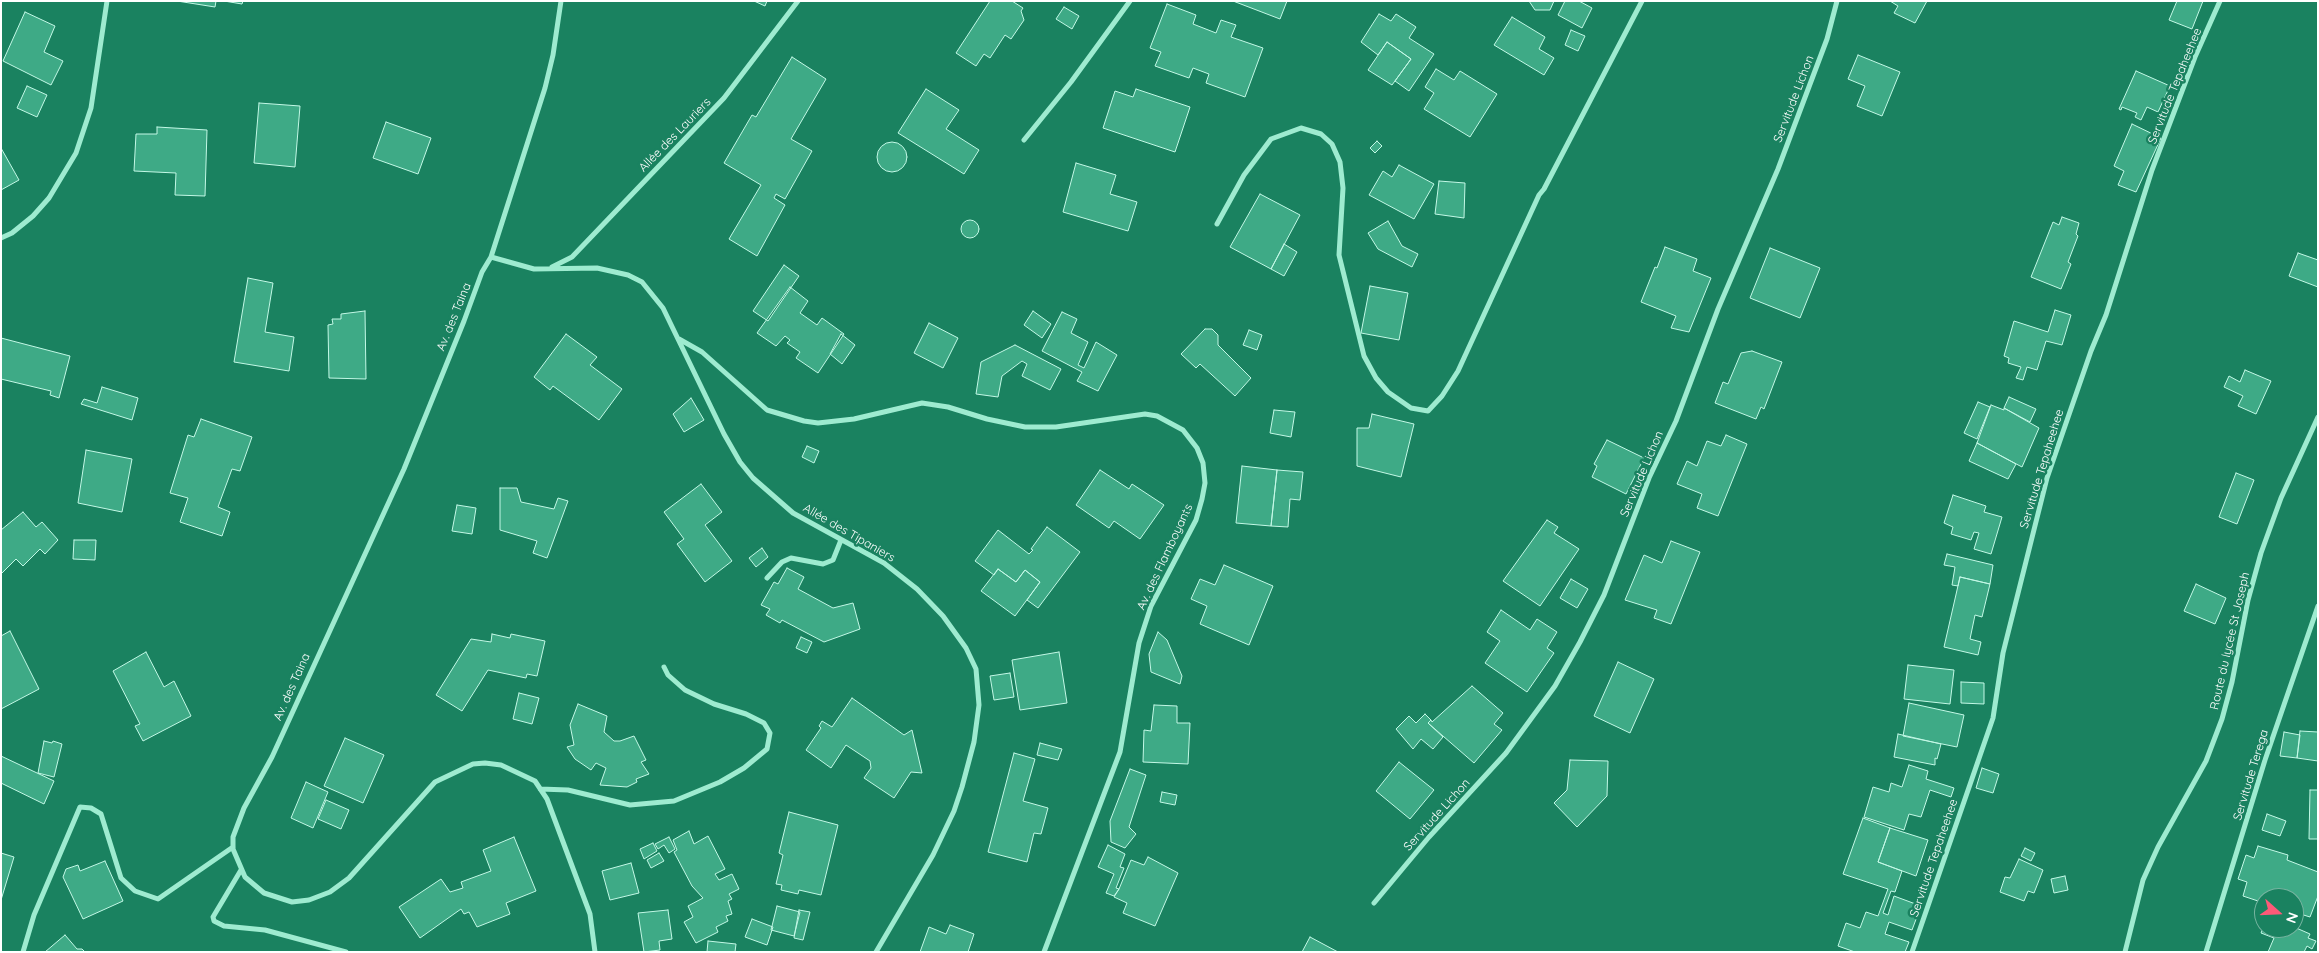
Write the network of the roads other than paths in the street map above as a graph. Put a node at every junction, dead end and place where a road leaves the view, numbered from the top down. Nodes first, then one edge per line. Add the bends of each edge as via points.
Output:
1 (107, 1) edge
2 (561, 1) edge
3 (798, 1) edge
4 (1130, 1) edge
5 (1642, 1) edge
6 (1837, 1) edge
7 (2220, 1) edge
8 (1024, 140) dead end
9 (1218, 224) dead end
10 (1, 238) edge
11 (491, 257) junction
12 (552, 267) junction
13 (679, 339) junction
14 (2318, 417) edge
15 (841, 540) junction
16 (767, 578) dead end
17 (2318, 606) edge
18 (664, 666) dead end
19 (540, 790) junction
20 (233, 848) junction
21 (241, 870) junction
22 (1374, 903) dead end
23 (23, 952) edge
24 (346, 952) edge
25 (595, 952) edge
26 (876, 952) edge
27 (1044, 952) edge
28 (1912, 952) edge
29 (2125, 952) edge
30 (2206, 952) edge

1 - 10 street via 91,108 76,153 44,204 12,233
2 - 11 street, Av. des Taina via 545,88
3 - 12 street, Allée des Lauriers via 724,98 572,257
4 - 8 street
5 - 9 street via 1539,195 1458,370 1428,411 1411,408 1388,392 1364,356 1339,255 1344,188 1340,162 1332,144 1321,134 1301,128 1271,139 1244,175
6 - 22 street, Servitude Lichon via 1827,39 1778,169 1718,309 1604,595 1580,642 1555,686 1506,753
7 - 28 street, Servitude Tepaheehee via 2152,170 2106,315 2047,478 2002,653 1993,718
11 - 12 street, Allée des Tipaniers via 534,268
11 - 20 street, Av. des Taina via 482,272 404,469 272,757 244,808 233,837
12 - 13 street, Allée des Tipaniers via 597,268 642,282 662,308
13 - 15 street, Allée des Tipaniers via 688,363 740,462 753,478 793,512
13 - 27 street, Av. des Flamboyants via 702,352 767,410 804,421 818,423 854,419 922,403 1025,427 1056,427 1144,414 1156,416 1183,430 1197,448 1203,463 1205,483 1198,513 1151,606 1139,643 1120,752
14 - 29 street, Route du lycée St Joseph via 2281,498 2261,553 2222,719 2206,761 2146,872
15 - 16 street via 833,560 823,564 791,558 782,562
15 - 26 street, Allée des Tipaniers via 884,564 917,589 943,616 966,648 976,669 979,688 974,742 954,811 933,855
17 - 30 street, Servitude Terega via 2265,760
18 - 19 street via 668,675 685,690 764,723 770,733 767,749 720,782 674,800 630,805 568,790
19 - 21 street via 535,782 501,765 485,762 456,770 435,782 349,878 330,892 310,900 292,902 269,895 245,877
19 - 25 street via 547,799 590,914
20 - 21 street
20 - 23 street via 158,899 135,891 121,878 101,814 91,808 80,807 34,915
21 - 24 street via 213,917 214,921 224,926 265,930

